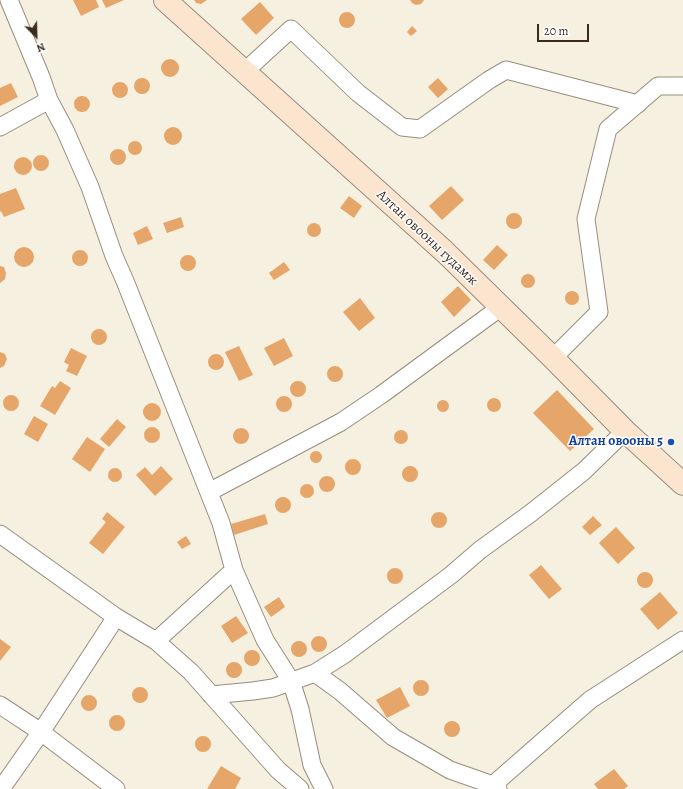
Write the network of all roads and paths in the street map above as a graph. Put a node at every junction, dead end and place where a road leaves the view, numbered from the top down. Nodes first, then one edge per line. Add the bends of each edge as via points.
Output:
1 (9, 0) edge
2 (165, 0) edge
3 (244, 72) junction
4 (683, 86) edge
5 (49, 100) junction
6 (638, 104) junction
7 (0, 127) edge
8 (501, 307) junction
9 (553, 358) junction
10 (626, 431) junction
11 (683, 484) edge
12 (209, 492) junction
13 (0, 534) edge
14 (234, 570) junction
15 (116, 617) junction
16 (683, 640) edge
17 (156, 641) junction
18 (315, 673) junction
19 (291, 681) junction
20 (212, 695) junction
21 (0, 705) edge
22 (41, 732) junction
23 (496, 787) edge
24 (1, 789) edge
25 (116, 789) edge
26 (300, 789) edge
27 (324, 789) edge

1 - 5 street
2 - 3 main road, Алтан овооны гудамж
3 - 6 street via 291,30 358,94 402,127 420,129 506,70
3 - 8 main road, Алтан овооны гудамж via 445,252
4 - 6 street via 658,86
5 - 7 street
5 - 12 street via 90,187 114,256
6 - 9 street via 608,129 586,218 599,312
8 - 9 main road, Алтан овооны гудамж
8 - 12 street via 341,422
9 - 10 main road, Алтан овооны гудамж
10 - 11 main road, Алтан овооны гудамж
10 - 18 street via 584,471 531,513 345,654
12 - 14 street
13 - 15 street
14 - 17 street
14 - 19 street via 265,640
15 - 17 street
15 - 22 street
16 - 23 street via 590,700
17 - 20 street
18 - 19 street
18 - 23 street via 340,690 393,737 450,770
19 - 20 street via 253,692
19 - 27 street via 312,765
20 - 26 street via 278,770
21 - 22 street
22 - 24 street
22 - 25 street

